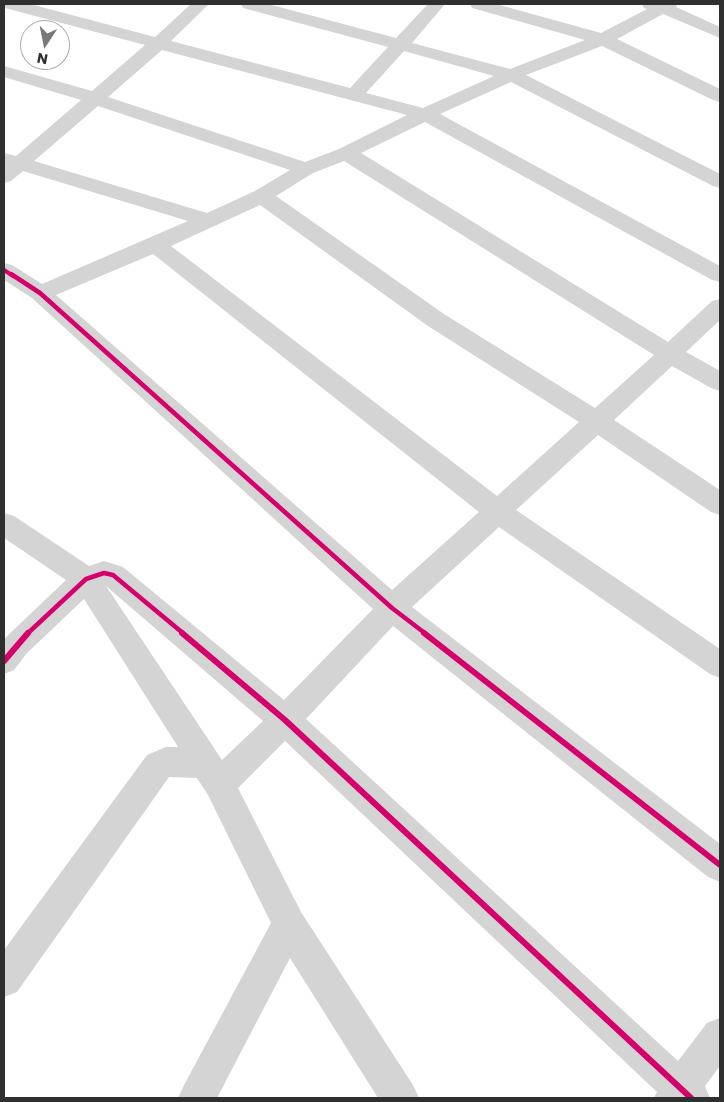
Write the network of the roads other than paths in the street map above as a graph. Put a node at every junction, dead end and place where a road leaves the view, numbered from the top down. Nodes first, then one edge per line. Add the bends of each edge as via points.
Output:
1 (11, 4) edge
2 (202, 4) edge
3 (249, 4) edge
4 (437, 4) edge
5 (478, 4) edge
6 (660, 5) edge
7 (720, 33) edge
8 (602, 39) junction
9 (161, 42) junction
10 (400, 45) junction
11 (4, 71) edge
12 (511, 75) junction
13 (354, 95) junction
14 (720, 96) edge
15 (94, 98) junction
16 (425, 114) junction
17 (346, 153) junction
18 (12, 161) edge
19 (306, 168) junction
20 (4, 177) edge
21 (720, 182) edge
22 (262, 196) junction
23 (207, 220) junction
24 (155, 245) junction
25 (4, 270) edge
26 (720, 276) edge
27 (40, 293) junction
28 (720, 307) edge
29 (670, 354) junction
30 (720, 382) edge
31 (596, 421) junction
32 (720, 504) edge
33 (498, 512) junction
34 (4, 524) edge
35 (86, 580) junction
36 (392, 608) junction
37 (4, 661) edge
38 (720, 665) edge
39 (286, 720) junction
40 (211, 774) junction
41 (720, 865) edge
42 (289, 924) junction
43 (4, 979) edge
44 (720, 1036) edge
45 (682, 1095) edge
46 (197, 1098) edge
47 (400, 1098) edge

1 - 9 street
2 - 9 street
3 - 10 street
4 - 10 street
5 - 8 street
6 - 7 street
6 - 8 street
8 - 12 street
8 - 14 street
9 - 13 street
9 - 15 street
10 - 12 street
10 - 13 street
11 - 15 street
12 - 16 street
12 - 21 street
13 - 16 street
15 - 18 street
15 - 19 street
16 - 17 street
16 - 26 street
17 - 19 street
17 - 29 street
18 - 20 street
18 - 23 street
19 - 22 street
22 - 23 street
22 - 31 street via 436,320
23 - 24 street
24 - 27 street
24 - 33 street
25 - 27 street
27 - 36 street
28 - 29 street
29 - 30 street
29 - 31 street
31 - 32 street
31 - 33 street
33 - 36 street
33 - 38 street
34 - 35 street
35 - 37 street via 17,644
35 - 39 street via 104,573 113,574
35 - 40 street
36 - 39 street
36 - 41 street
39 - 40 street
39 - 45 street
40 - 42 street
40 - 43 street via 166,762 158,766
42 - 46 street
42 - 47 street
44 - 45 street

